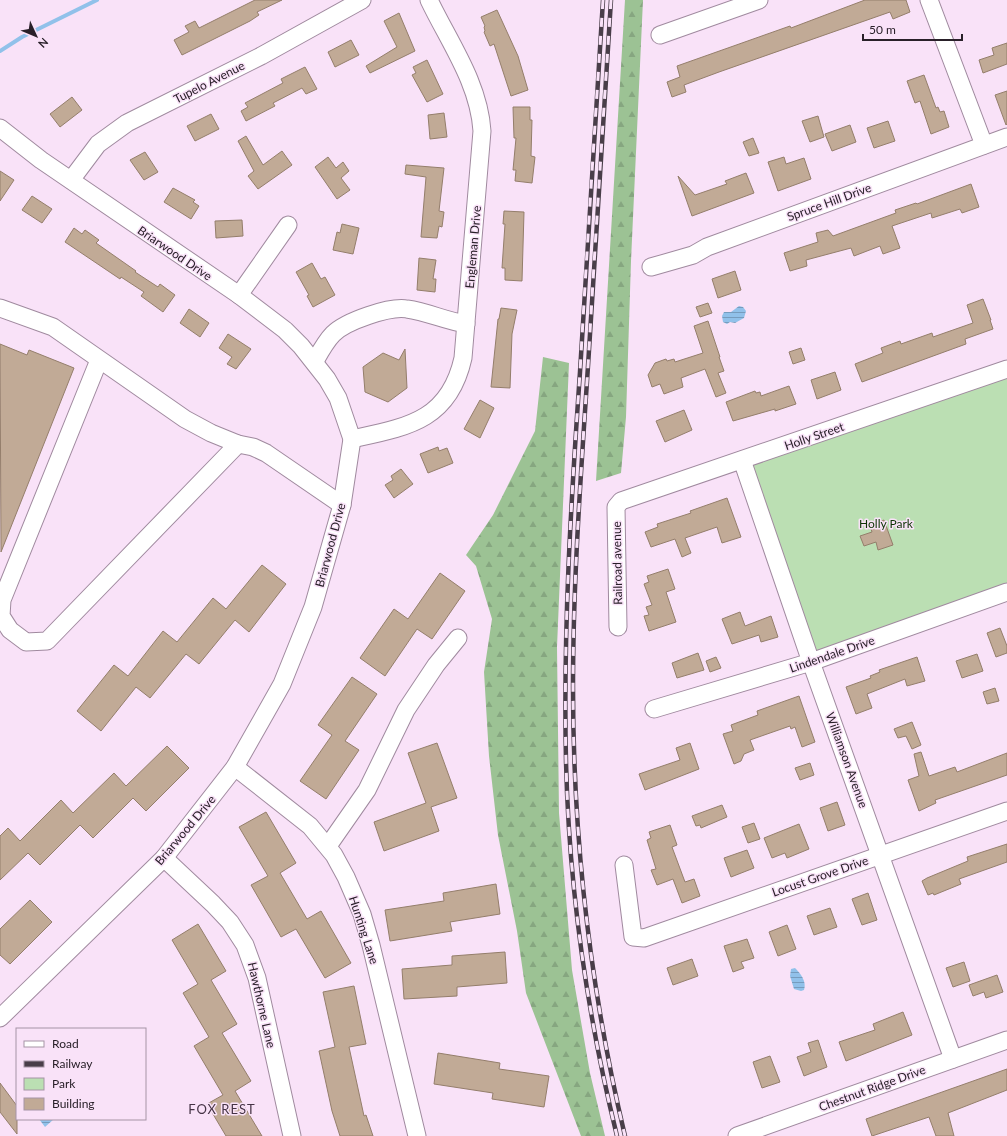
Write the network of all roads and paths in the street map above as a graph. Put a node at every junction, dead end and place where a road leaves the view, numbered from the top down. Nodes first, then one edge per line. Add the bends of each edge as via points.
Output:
1 (362, 0) edge
2 (429, 0) edge
3 (759, 0) edge
4 (929, 0) edge
5 (660, 35) dead end
6 (0, 128) edge
7 (1007, 137) edge
8 (984, 145) junction
9 (71, 180) junction
10 (288, 225) dead end
11 (651, 267) dead end
12 (239, 296) junction
13 (0, 308) edge
14 (466, 324) junction
15 (99, 360) junction
16 (315, 362) junction
17 (1007, 369) edge
18 (352, 439) junction
19 (238, 444) junction
20 (742, 460) junction
21 (621, 501) joint
22 (342, 505) junction
23 (1007, 592) edge
24 (618, 627) dead end
25 (458, 638) dead end
26 (811, 662) junction
27 (654, 709) dead end
28 (236, 767) junction
29 (1007, 811) edge
30 (328, 846) junction
31 (881, 855) junction
32 (164, 858) junction
33 (624, 865) dead end
34 (0, 1018) edge
35 (1007, 1040) edge
36 (953, 1059) junction
37 (292, 1136) edge
38 (417, 1136) edge
39 (738, 1136) edge

1 - 9 street, Tupelo Avenue via 261,56 127,123 98,144
2 - 14 street, Engleman Drive via 471,83 481,115 482,131
3 - 5 street
4 - 8 street
6 - 9 street, Briarwood Drive
7 - 8 street, Spruce Hill Drive
8 - 11 street, Spruce Hill Drive via 707,247 693,255
9 - 12 street, Briarwood Drive
10 - 12 street
12 - 16 street, Briarwood Drive via 285,330
13 - 15 street via 53,327
14 - 16 street via 406,308 380,312 334,333
14 - 18 street, Engleman Drive via 459,373 453,388 441,403 418,422
15 - 19 street via 185,419
15 - 19 street via 2,600 1,616 10,630 26,642 47,641
16 - 18 street, Briarwood Drive via 338,398
17 - 20 street, Holly Street
18 - 22 street, Briarwood Drive
19 - 22 street via 266,453
20 - 21 street, Holly Street
20 - 26 street, Williamson Avenue
21 - 24 street, Railroad avenue via 616,507
22 - 28 street, Briarwood Drive via 313,607 297,648 262,721
23 - 26 street, Lindendale Drive
25 - 30 street via 436,665 406,710 367,790
26 - 27 street, Lindendale Drive
26 - 31 street, Williamson Avenue
28 - 30 street, Hunting Lane via 310,826
28 - 32 street, Briarwood Drive
29 - 31 street, Locust Grove Drive
30 - 38 street, Hunting Lane via 346,877 362,914
31 - 33 street, Locust Grove Drive via 644,938 633,937
31 - 36 street, Williamson Avenue
32 - 34 street, Briarwood Drive
32 - 37 street, Hawthorne Lane via 214,904 246,945 257,978
35 - 36 street, Chestnut Ridge Drive
36 - 39 street, Chestnut Ridge Drive

